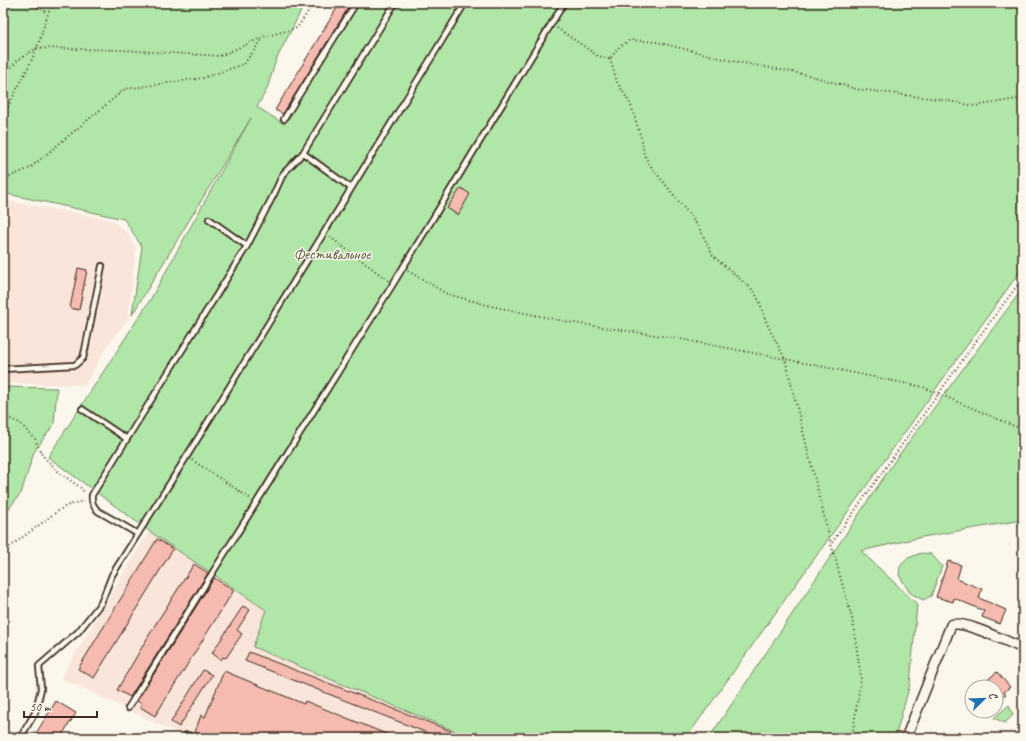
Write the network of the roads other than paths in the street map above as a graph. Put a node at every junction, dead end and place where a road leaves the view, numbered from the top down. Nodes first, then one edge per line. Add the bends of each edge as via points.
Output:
1 (356, 3) edge
2 (395, 3) edge
3 (464, 3) edge
4 (564, 3) edge
5 (284, 119) dead end
6 (302, 153) junction
7 (351, 188) junction
8 (210, 219) dead end
9 (246, 246) junction
10 (102, 266) dead end
11 (3, 369) edge
12 (82, 409) dead end
13 (127, 439) junction
14 (138, 534) junction
15 (1023, 648) edge
16 (128, 708) dead end
17 (20, 738) edge
18 (906, 738) edge

1 - 5 lane
2 - 6 lane
3 - 7 lane
4 - 16 lane via 393,284
6 - 7 lane
6 - 9 lane via 283,174
7 - 14 lane
8 - 9 lane
9 - 13 lane
10 - 11 lane via 85,350 79,362 75,365
12 - 13 lane
13 - 14 lane via 91,500 98,511
14 - 17 lane via 112,575 101,603 89,619 39,666 41,689 35,713
15 - 18 street via 981,631 958,624 951,626

